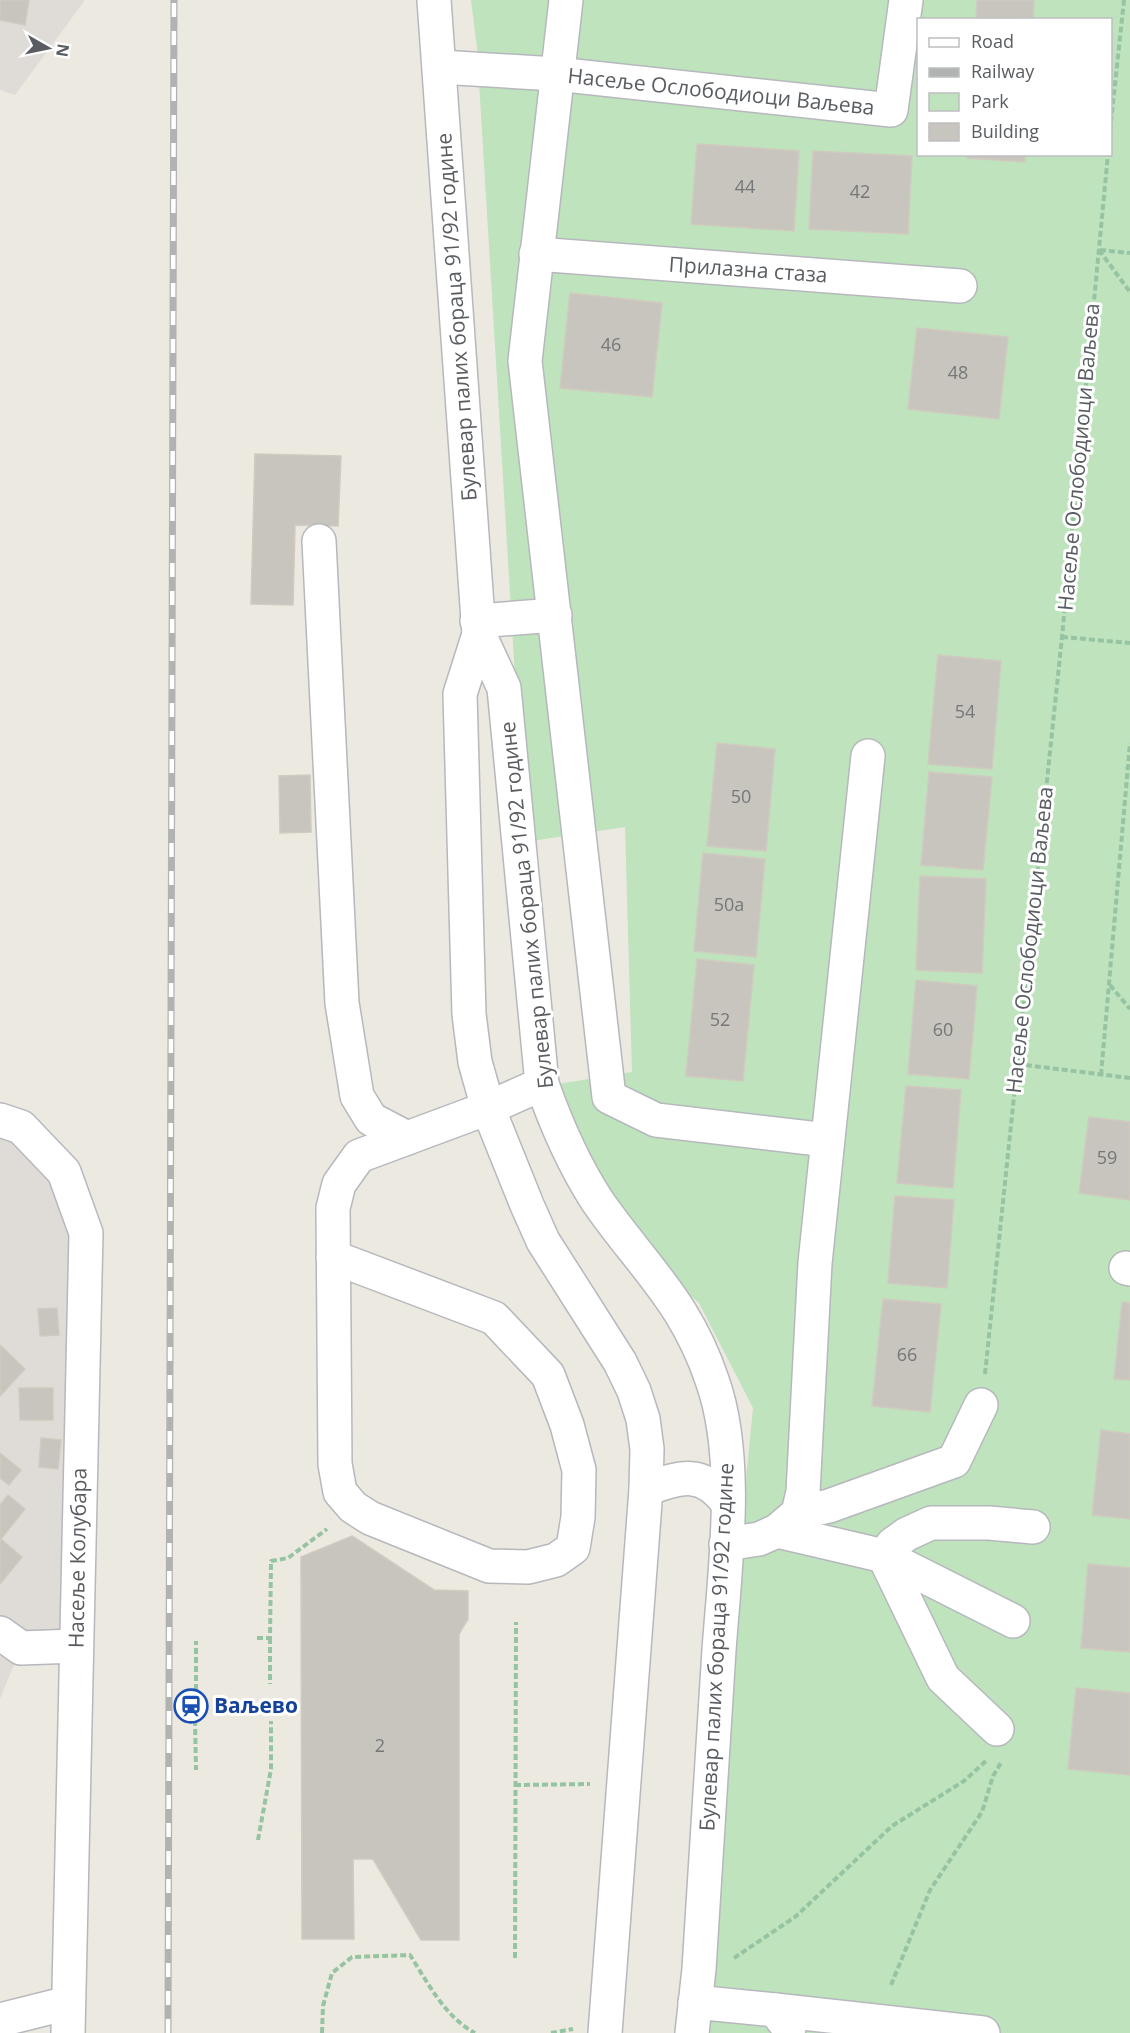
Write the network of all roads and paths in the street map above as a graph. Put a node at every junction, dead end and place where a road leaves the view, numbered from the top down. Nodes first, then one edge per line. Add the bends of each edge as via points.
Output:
1 (434, 0) edge
2 (566, 0) edge
3 (906, 0) edge
4 (1124, 0) edge
5 (440, 68) junction
6 (556, 74) junction
7 (1112, 112) edge
8 (1108, 156) edge
9 (1099, 250) junction
10 (1130, 253) edge
11 (536, 254) junction
12 (960, 286) dead end
13 (1130, 292) edge
14 (319, 541) dead end
15 (555, 615) junction
16 (478, 627) junction
17 (1062, 637) junction
18 (1130, 643) edge
19 (1130, 743) edge
20 (868, 756) dead end
21 (1109, 985) junction
22 (1130, 1010) edge
23 (1017, 1064) junction
24 (1101, 1075) junction
25 (1130, 1078) edge
26 (542, 1084) junction
27 (488, 1108) junction
28 (0, 1120) edge
29 (407, 1138) junction
30 (827, 1140) junction
31 (333, 1257) junction
32 (981, 1405) joint
33 (646, 1489) junction
34 (727, 1502) junction
35 (353, 1507) junction
36 (787, 1522) junction
37 (1033, 1527) dead end
38 (726, 1544) junction
39 (884, 1556) junction
40 (1013, 1621) dead end
41 (516, 1622) dead end
42 (257, 1638) dead end
43 (270, 1638) junction
44 (196, 1641) dead end
45 (76, 1646) junction
46 (7, 1648) edge
47 (270, 1684) dead end
48 (195, 1690) dead end
49 (195, 1720) dead end
50 (271, 1721) dead end
51 (997, 1729) junction
52 (195, 1770) dead end
53 (624, 1784) junction
54 (515, 1785) junction
55 (258, 1840) dead end
56 (514, 1958) dead end
57 (699, 1969) junction
58 (891, 1985) dead end
59 (693, 2017) edge
60 (68, 2018) edge
61 (0, 2020) edge
62 (782, 2022) edge
63 (322, 2033) edge
64 (475, 2033) edge
65 (605, 2033) edge
66 (983, 2033) edge

1 - 5 street, Булевар палих бораца 91/92 године
2 - 6 street
3 - 6 street, Насеље Ослободиоци Ваљева via 891,110
4 - 7 path
5 - 6 street, Насеље Ослободиоци Ваљева
5 - 16 street, Булевар палих бораца 91/92 године
6 - 11 street
8 - 9 path, Насеље Ослободиоци Ваљева
9 - 10 path
9 - 13 path, Насеље Ослободиоци Ваљева
9 - 17 path, Насеље Ослободиоци Ваљева
11 - 12 street, Прилазна стаза
11 - 15 street via 525,361
14 - 29 street via 342,1003 357,1096 371,1119
15 - 16 street
15 - 30 street via 609,1097 656,1120
16 - 26 street, Булевар палих бораца 91/92 године via 504,688
16 - 27 street, Булевар палих бораца 91/92 године via 460,694 469,1014 475,1062
17 - 18 path
17 - 23 path, Насеље Ослободиоци Ваљева
19 - 21 path
20 - 30 street
21 - 22 path
21 - 24 path
23 - 24 path
23 - 32 path, Насеље Ослободиоци Ваљева
24 - 25 path
26 - 27 street
26 - 34 street, Булевар палих бораца 91/92 године via 555,1123 591,1190 680,1311 698,1345 723,1421
27 - 29 street
27 - 33 street, Булевар палих бораца 91/92 године via 543,1241 620,1362 634,1391 647,1449
28 - 45 street, Насеље Колубара via 21,1127 64,1172 86,1233
29 - 31 street via 359,1156 339,1184 333,1208
30 - 36 street via 815,1263 803,1492
31 - 35 street via 335,1464 340,1492
31 - 35 street via 494,1318 548,1375 579,1470 573,1548 555,1560 528,1567 489,1566 370,1518
32 - 36 street via 954,1461
33 - 34 street via 683,1478 701,1480 716,1488
33 - 53 street, Булевар палих бораца 91/92 године
34 - 38 street, Булевар палих бораца 91/92 године
35 - 43 path via 288,1558 271,1562
36 - 38 street via 759,1539
36 - 39 street
37 - 39 street via 931,1523 907,1534
38 - 57 street, Булевар палих бораца 91/92 године
39 - 40 street
39 - 51 street via 943,1678
41 - 54 path
42 - 43 path
43 - 47 path
44 - 48 path
45 - 46 street
45 - 60 street, Насеље Колубара
49 - 52 path
50 - 55 path via 271,1769
51 - 57 path via 989,1757 964,1781 892,1827 795,1917 733,1959
51 - 58 path via 1011,1747 993,1776 982,1812 930,1890
53 - 54 path
53 - 65 street, Булевар палих бораца 91/92 године
54 - 56 path
57 - 59 street, Булевар палих бораца 91/92 године
59 - 62 street
60 - 61 street
62 - 66 street
63 - 64 path via 323,2006 332,1973 352,1957 410,1955 447,2009

